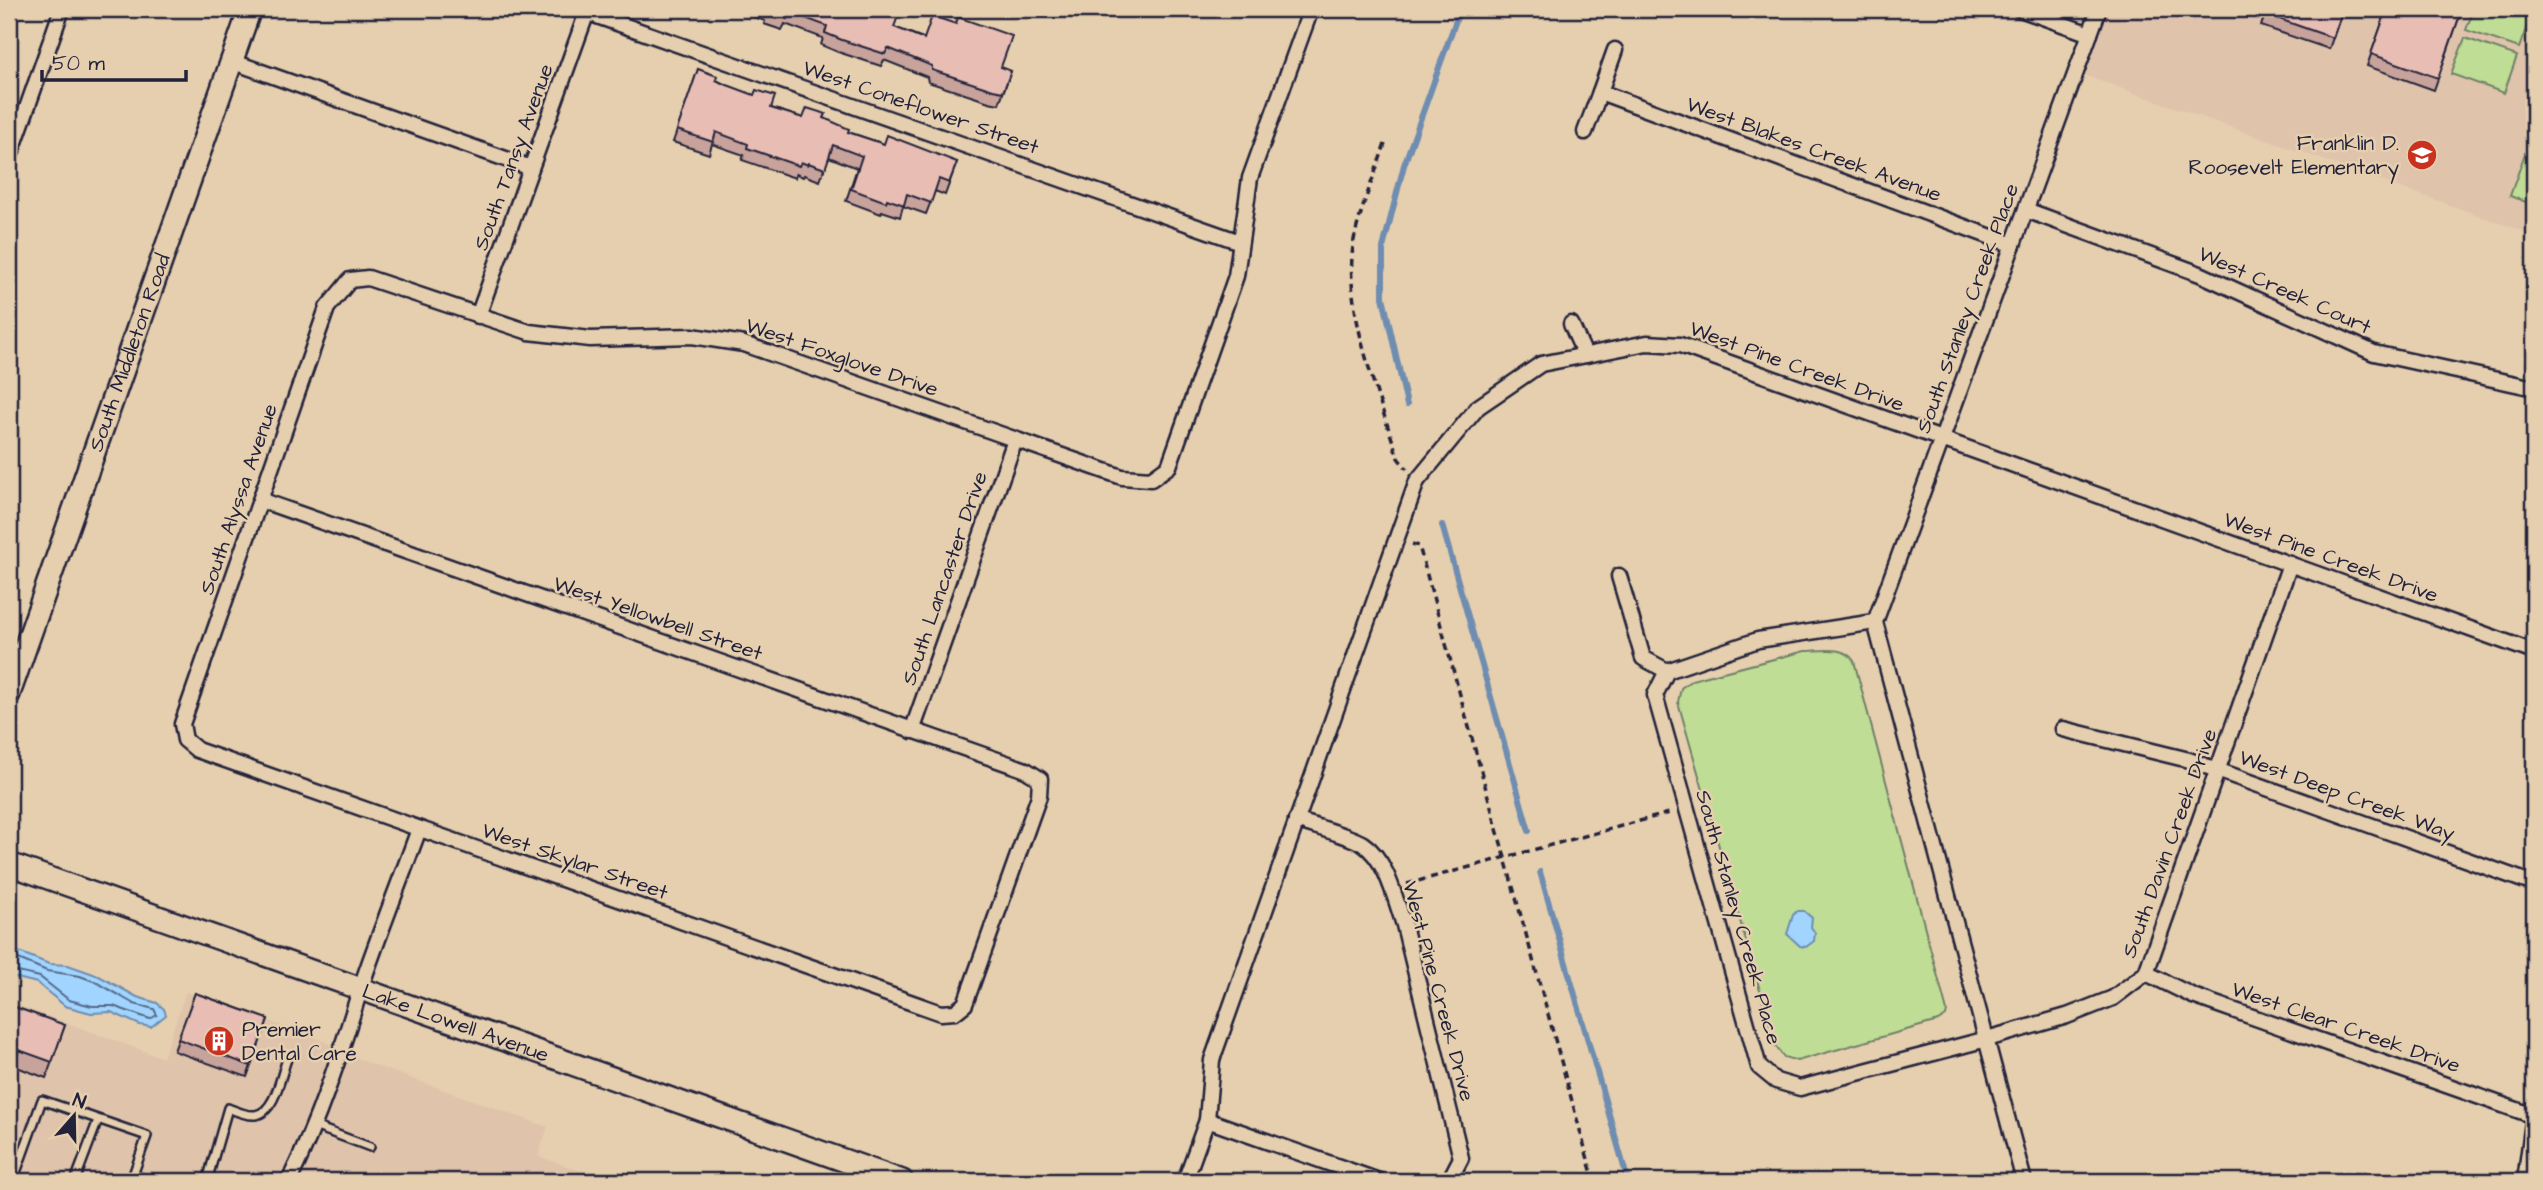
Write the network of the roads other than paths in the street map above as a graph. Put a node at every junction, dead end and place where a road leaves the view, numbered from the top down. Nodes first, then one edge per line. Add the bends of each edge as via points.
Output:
1 (62, 9) edge
2 (250, 9) edge
3 (1311, 9) edge
4 (2020, 9) edge
5 (2099, 9) edge
6 (582, 11) edge
7 (2090, 34) junction
8 (1615, 50) dead end
9 (231, 61) junction
10 (1600, 92) junction
11 (1585, 132) dead end
12 (9, 159) edge
13 (531, 168) junction
14 (2026, 210) junction
15 (1240, 242) junction
16 (2013, 245) junction
17 (350, 280) joint
18 (478, 316) junction
19 (1571, 324) dead end
20 (1585, 355) junction
21 (2534, 388) edge
22 (1015, 440) junction
23 (1941, 440) junction
24 (260, 500) junction
25 (2290, 564) junction
26 (1619, 576) dead end
27 (1875, 622) junction
28 (2534, 652) edge
29 (1667, 671) junction
30 (9, 694) edge
31 (2063, 729) dead end
32 (912, 731) junction
33 (185, 740) joint
34 (2218, 770) junction
35 (1296, 820) junction
36 (419, 829) junction
37 (9, 864) edge
38 (2534, 884) edge
39 (2146, 973) junction
40 (361, 989) junction
41 (955, 1012) joint
42 (1987, 1039) junction
43 (287, 1059) dead end
44 (2534, 1115) edge
45 (98, 1119) junction
46 (1207, 1120) junction
47 (313, 1126) junction
48 (370, 1147) dead end
49 (140, 1179) edge
50 (13, 1181) edge
51 (75, 1181) edge
52 (152, 1181) edge
53 (207, 1181) edge
54 (289, 1181) edge
55 (902, 1181) edge
56 (1185, 1181) edge
57 (1379, 1181) edge
58 (1448, 1181) edge
59 (2024, 1181) edge
60 (2525, 1181) edge

1 - 12 street
2 - 9 main road, South Middleton Road
3 - 15 street via 1250,178
4 - 7 street
5 - 7 street, South Stanley Creek Place
6 - 13 street, South Tansy Avenue
6 - 15 street, West Coneflower Street
7 - 14 street, South Stanley Creek Place
8 - 10 street
9 - 13 street
9 - 30 main road, South Middleton Road
10 - 11 street
10 - 16 street, West Blakes Creek Avenue
13 - 18 street, South Tansy Avenue
14 - 16 street, South Stanley Creek Place
14 - 21 street, West Creek Court via 2200,274 2374,353
15 - 22 street, West Foxglove Drive via 1236,276 1170,466 1151,480 1122,477
16 - 23 street, South Stanley Creek Place
17 - 18 street, West Foxglove Drive via 368,278
17 - 24 street, South Alyssa Avenue via 327,308
18 - 22 street, West Foxglove Drive via 529,332 590,339 692,336 744,344
19 - 20 street
20 - 23 street, West Pine Creek Drive via 1647,343 1680,345
20 - 35 street, West Pine Creek Drive via 1541,364 1478,407 1417,481
22 - 32 street, South Lancaster Drive
23 - 25 street, West Pine Creek Drive
23 - 27 street, South Stanley Creek Place
24 - 32 street, West Yellowbell Street
24 - 33 street, South Alyssa Avenue via 182,724
25 - 28 street, West Pine Creek Drive
25 - 34 street, South Davin Creek Drive
26 - 29 street via 1643,658
27 - 29 street via 1758,640
27 - 42 street
29 - 42 street, South Stanley Creek Place via 1655,695 1759,1067 1776,1081 1800,1087
31 - 34 street, West Deep Creek Way
32 - 41 street, West Yellowbell Street via 1026,770 1040,779 1040,796 965,1004
33 - 36 street, West Skylar Street via 197,750
34 - 38 street, West Deep Creek Way
34 - 39 street, South Davin Creek Drive
35 - 46 street, West Pine Creek Drive via 1212,1060
35 - 58 street, West Pine Creek Drive via 1363,844 1380,863 1392,888 1461,1158
36 - 40 street
36 - 41 street, West Skylar Street via 941,1013
37 - 40 main road, Lake Lowell Avenue
39 - 42 street, South Davin Creek Drive via 2113,998
39 - 44 street, West Clear Creek Drive via 2193,996
40 - 47 street
40 - 55 main road, Lake Lowell Avenue
42 - 59 street
43 - 53 lane via 265,1111 247,1115 228,1108
44 - 60 street
45 - 49 lane via 147,1136 133,1175
45 - 50 lane via 42,1100
45 - 51 lane
46 - 56 street, West Pine Creek Drive
46 - 57 street
47 - 48 lane
47 - 54 street
49 - 52 lane

